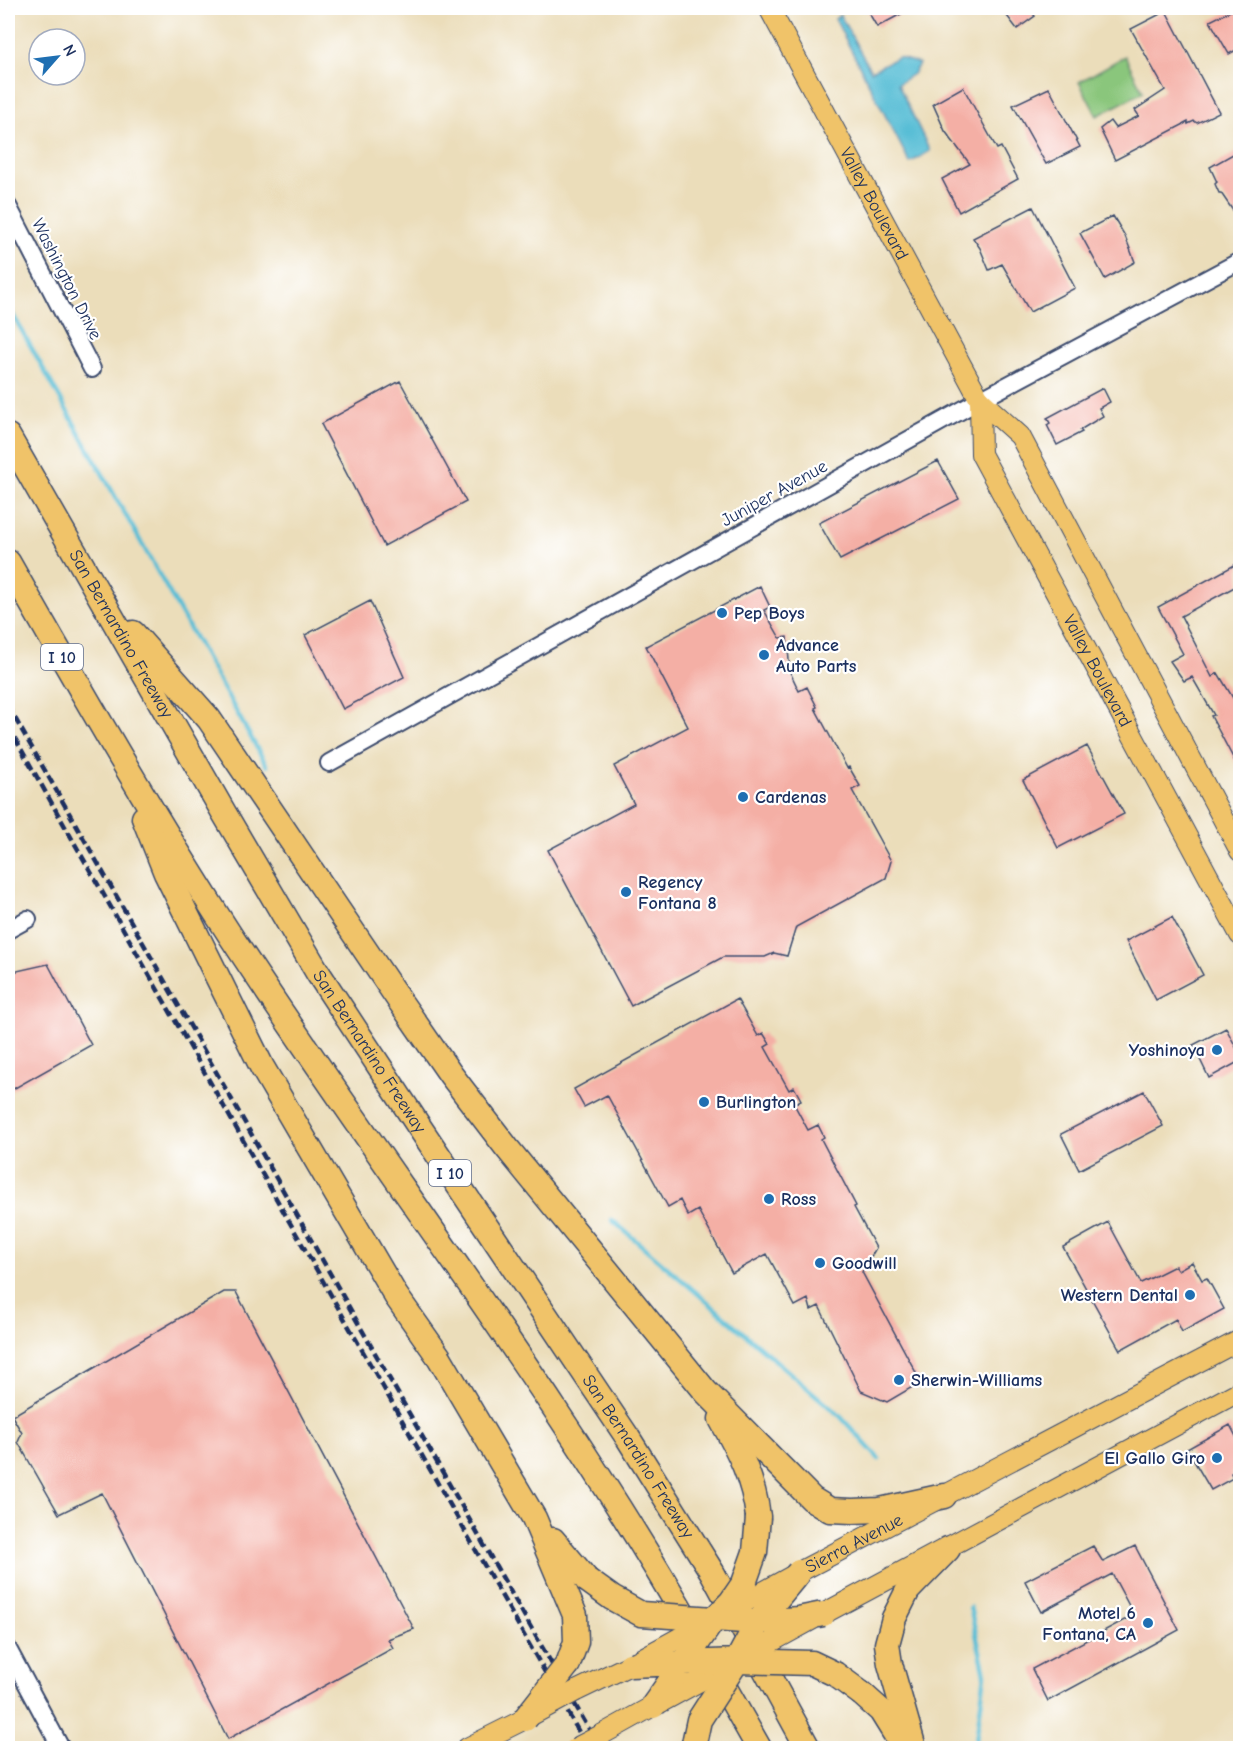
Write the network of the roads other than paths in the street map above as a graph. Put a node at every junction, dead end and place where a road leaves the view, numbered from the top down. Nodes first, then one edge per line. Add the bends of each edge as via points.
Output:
1 (769, 8) edge
2 (8, 206) edge
3 (1240, 261) edge
4 (92, 369) dead end
5 (980, 400) junction
6 (8, 435) edge
7 (8, 562) edge
8 (97, 593) junction
9 (116, 752) junction
10 (329, 763) dead end
11 (1240, 851) edge
12 (28, 919) dead end
13 (8, 930) edge
14 (1240, 935) edge
15 (1240, 1340) edge
16 (1240, 1391) edge
17 (705, 1392) junction
18 (944, 1496) junction
19 (534, 1518) junction
20 (948, 1549) junction
21 (798, 1572) junction
22 (823, 1614) junction
23 (714, 1619) junction
24 (758, 1622) junction
25 (8, 1649) edge
26 (686, 1661) junction
27 (737, 1661) junction
28 (630, 1665) junction
29 (653, 1706) junction
30 (525, 1719) junction
31 (61, 1749) edge
32 (467, 1749) edge
33 (576, 1749) edge
34 (693, 1749) edge
35 (759, 1749) edge
36 (808, 1749) edge
37 (904, 1749) edge
38 (914, 1749) edge

1 - 5 main road, Valley Boulevard
2 - 4 street, Washington Drive
3 - 5 street, Juniper Avenue
5 - 10 street, Juniper Avenue
5 - 11 main road, Valley Boulevard via 1020,436
5 - 14 main road, Valley Boulevard via 981,454
6 - 8 highway, San Bernardino Freeway / I 10
7 - 9 highway, I 10
8 - 17 highway via 209,719 451,1075
8 - 36 highway, San Bernardino Freeway / I 10 via 318,973 628,1438 712,1572
9 - 19 highway via 166,873 262,1066 385,1277 439,1358
9 - 35 highway, I 10 via 235,943 564,1422 660,1573
12 - 13 street
15 - 18 main road, Sierra Avenue
16 - 20 main road
17 - 18 highway via 812,1499 830,1510 880,1510
17 - 23 highway, bridge via 745,1463 758,1517 755,1552 744,1582
18 - 21 main road, Sierra Avenue
19 - 23 highway, bridge via 587,1580 612,1598 641,1614
19 - 30 highway, bridge via 574,1615 576,1642 568,1664
20 - 22 main road
20 - 38 highway via 908,1590 887,1644
21 - 23 main road, Sierra Avenue, bridge
21 - 24 highway, bridge
22 - 24 highway, bridge
22 - 27 main road, bridge
23 - 24 highway, bridge
23 - 26 highway, bridge
23 - 28 main road, Sierra Avenue, bridge
24 - 27 highway, bridge
25 - 31 street
26 - 27 highway, bridge
26 - 28 highway, bridge
26 - 29 highway, bridge
27 - 29 main road, bridge
27 - 34 highway, bridge via 699,1720
27 - 37 highway, bridge via 812,1663 835,1674 881,1711
28 - 30 main road, Sierra Avenue, bridge
29 - 33 main road, bridge
30 - 32 main road, Sierra Avenue

